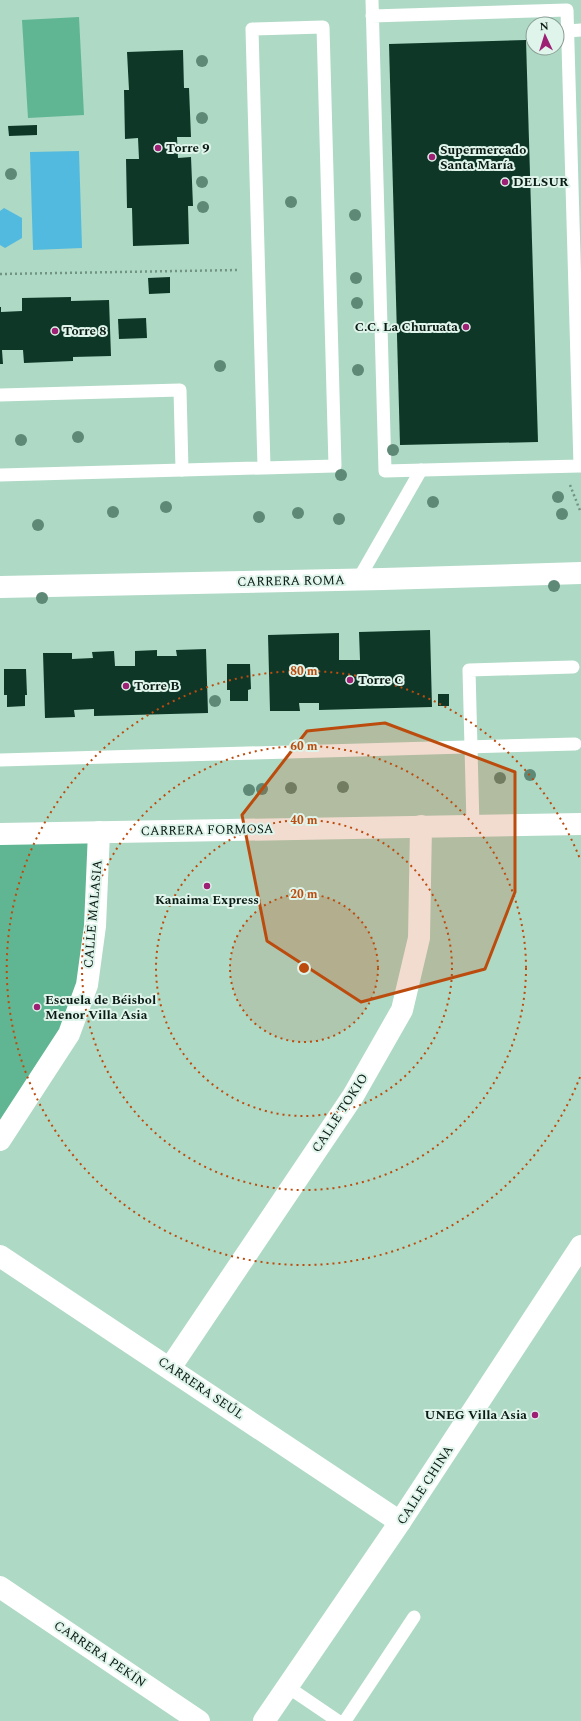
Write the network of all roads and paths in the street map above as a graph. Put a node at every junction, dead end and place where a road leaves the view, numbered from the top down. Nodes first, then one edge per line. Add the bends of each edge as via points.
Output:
1 (372, 0) edge
2 (372, 16) junction
3 (581, 30) edge
4 (568, 31) junction
5 (259, 269) junction
6 (0, 274) edge
7 (0, 395) edge
8 (580, 435) edge
9 (264, 467) junction
10 (182, 470) junction
11 (421, 470) junction
12 (0, 475) edge
13 (573, 492) dead end
14 (581, 513) edge
15 (581, 573) edge
16 (358, 580) junction
17 (0, 587) edge
18 (573, 667) dead end
19 (575, 744) dead end
20 (471, 747) junction
21 (0, 760) edge
22 (581, 824) edge
23 (473, 825) junction
24 (421, 826) junction
25 (99, 832) junction
26 (0, 834) edge
27 (0, 1140) edge
28 (581, 1246) edge
29 (0, 1256) edge
30 (170, 1368) junction
31 (400, 1522) junction
32 (0, 1587) edge
33 (414, 1617) dead end
34 (288, 1687) junction
35 (199, 1721) edge
36 (264, 1721) edge
37 (338, 1721) edge
38 (346, 1721) edge

1 - 2 lane
2 - 4 lane via 567,10
2 - 11 lane via 385,471
3 - 4 lane
4 - 8 lane
5 - 6 path
5 - 9 lane
5 - 9 lane via 252,29 323,27 335,466
7 - 10 lane via 180,390
8 - 11 lane via 580,466
9 - 10 lane
10 - 12 lane
11 - 16 lane
13 - 14 path
15 - 16 street, CARRERA ROMA
16 - 17 street, CARRERA ROMA
18 - 20 lane via 469,670
19 - 20 lane
20 - 21 lane
20 - 23 lane
22 - 23 street, CARRERA FORMOSA
23 - 24 street, CARRERA FORMOSA
24 - 25 street, CARRERA FORMOSA
24 - 30 street, CALLE TOKIO via 419,938 402,1010 353,1096
25 - 26 street, CARRERA FORMOSA
25 - 27 street, CALLE MALASIA via 95,926 87,985 69,1034
28 - 31 street, CALLE CHINA
29 - 30 street, CARRERA SEÚL
30 - 31 street, CARRERA SEÚL
31 - 34 street, CALLE CHINA
32 - 35 street, CARRERA PEKÍN
33 - 38 lane
34 - 36 street, CALLE CHINA
34 - 37 lane

